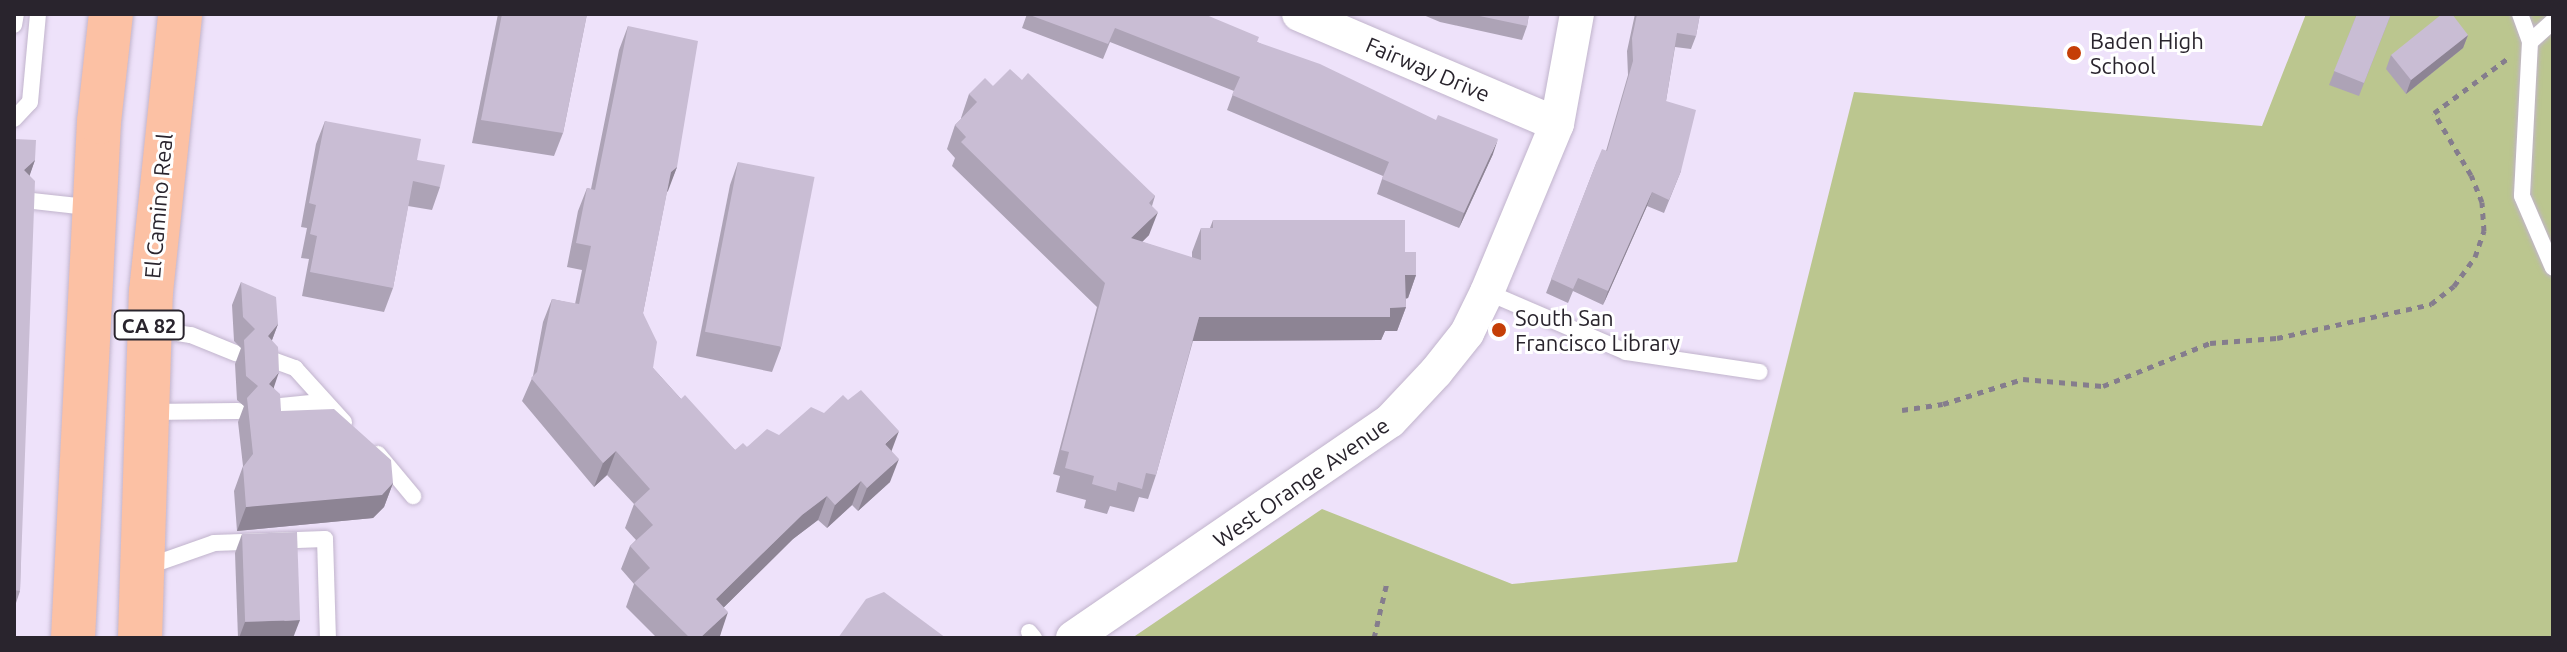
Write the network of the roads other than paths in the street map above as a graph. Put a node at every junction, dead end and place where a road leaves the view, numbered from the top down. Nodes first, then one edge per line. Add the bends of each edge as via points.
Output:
1 (16, 14) edge
2 (38, 14) edge
3 (111, 14) edge
4 (180, 14) edge
5 (1299, 14) edge
6 (1577, 14) edge
7 (2520, 14) edge
8 (2553, 21) edge
9 (14, 25) edge
10 (2530, 42) junction
11 (14, 119) edge
12 (1557, 124) junction
13 (24, 200) edge
14 (97, 208) junction
15 (2553, 268) edge
16 (1487, 292) junction
17 (149, 329) junction
18 (235, 353) dead end
19 (270, 359) edge
20 (1760, 372) dead end
21 (321, 402) junction
22 (271, 407) edge
23 (238, 411) dead end
24 (144, 412) junction
25 (413, 496) dead end
26 (140, 569) junction
27 (73, 638) edge
28 (140, 638) edge
29 (328, 638) edge
30 (1073, 638) edge

1 - 9 lane
2 - 11 lane via 30,102
3 - 14 main road, CA 82 via 99,122
4 - 17 main road, El Camino Real / CA 82
5 - 12 street, Fairway Drive
6 - 12 street, West Orange Avenue
7 - 10 lane
8 - 10 lane
10 - 15 lane via 2522,196
12 - 16 street, West Orange Avenue
13 - 14 lane
14 - 27 main road, CA 82
16 - 20 lane via 1626,352
16 - 30 street, West Orange Avenue via 1467,333 1390,421
17 - 18 lane via 191,335
17 - 24 main road, El Camino Real / CA 82
19 - 21 lane via 295,368
21 - 22 lane
21 - 25 lane via 362,438
23 - 24 lane
24 - 26 main road, El Camino Real / CA 82
26 - 28 main road, El Camino Real / CA 82
26 - 29 lane via 214,543 325,539

